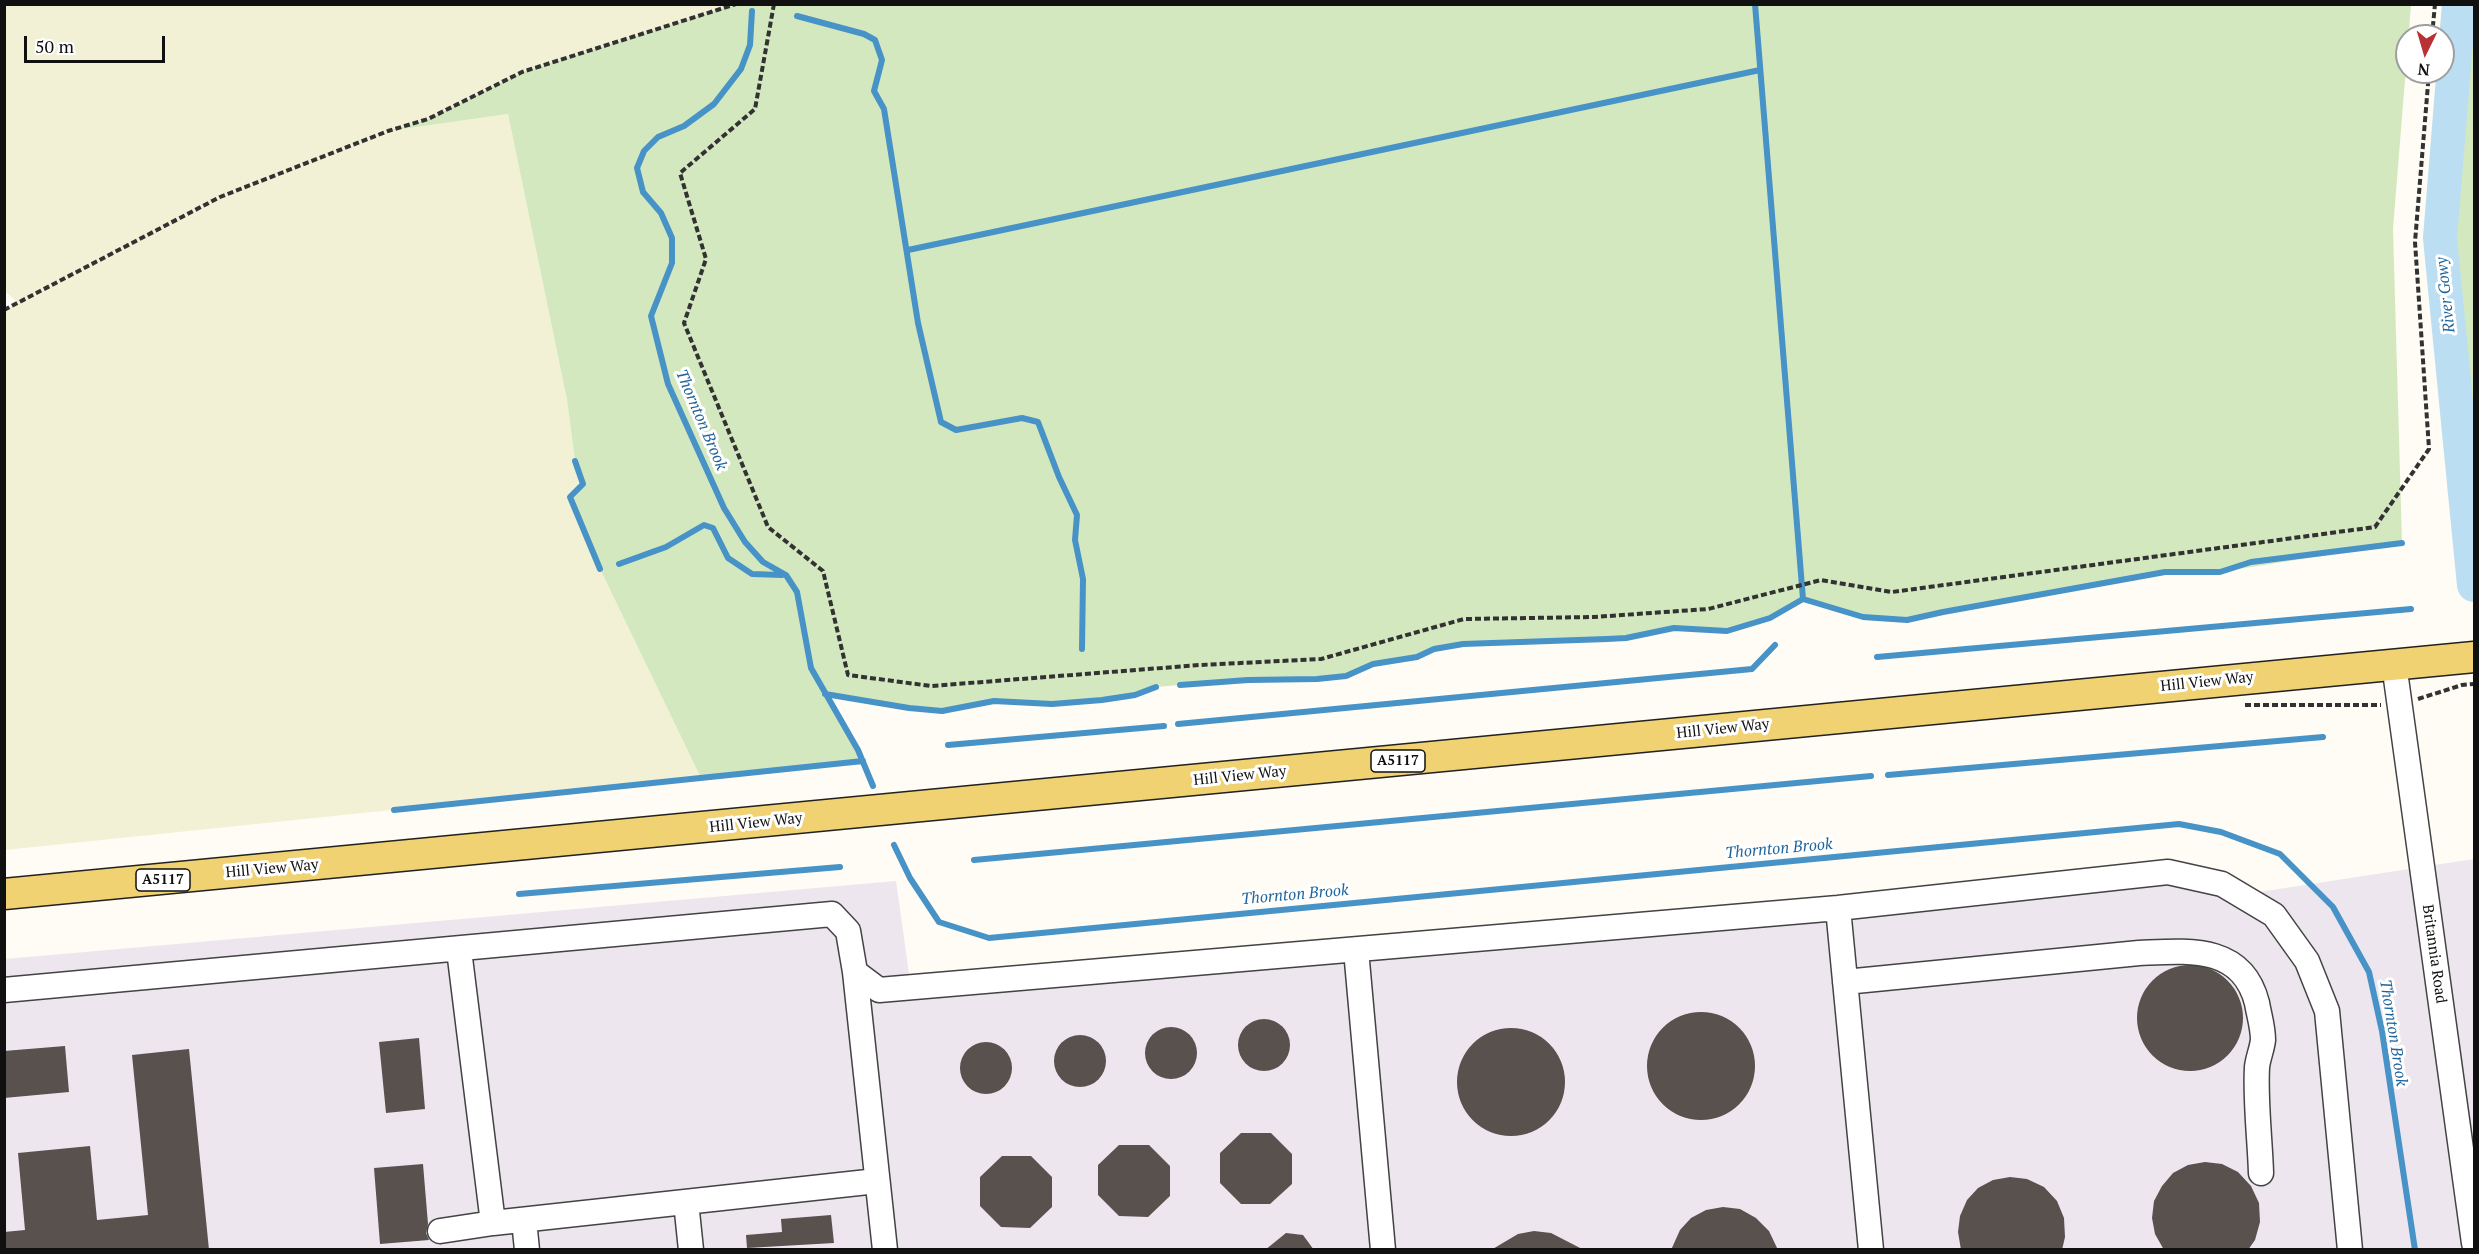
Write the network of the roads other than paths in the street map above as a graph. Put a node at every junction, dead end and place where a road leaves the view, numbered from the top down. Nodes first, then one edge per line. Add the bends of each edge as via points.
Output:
1 (2475, 657) edge
2 (2394, 664) junction
3 (4, 894) edge
4 (1838, 908) junction
5 (459, 950) junction
6 (1356, 950) junction
7 (855, 972) junction
8 (1845, 982) junction
9 (4, 990) edge
10 (2261, 1173) dead end
11 (878, 1181) junction
12 (686, 1202) junction
13 (524, 1220) junction
14 (493, 1223) junction
15 (440, 1231) dead end
16 (2475, 1243) edge
17 (527, 1250) edge
18 (691, 1250) edge
19 (885, 1250) edge
20 (1383, 1250) edge
21 (1871, 1250) edge
22 (2350, 1250) edge

1 - 2 main road, Hill View Way / A5117
2 - 3 main road, Hill View Way / A5117
2 - 16 street, Britannia Road
4 - 6 street
4 - 8 street
4 - 22 street via 2168,872 2222,884 2274,915 2307,961 2327,1011
5 - 7 street via 832,914 848,931
5 - 9 street
5 - 14 street
6 - 7 street via 879,990
6 - 20 street
7 - 11 street
8 - 10 street via 2139,953 2212,954 2238,967 2254,993 2262,1028 2257,1067
8 - 21 street
11 - 12 street
11 - 19 street
12 - 13 street
12 - 18 street
13 - 14 street
13 - 17 street
14 - 15 street

